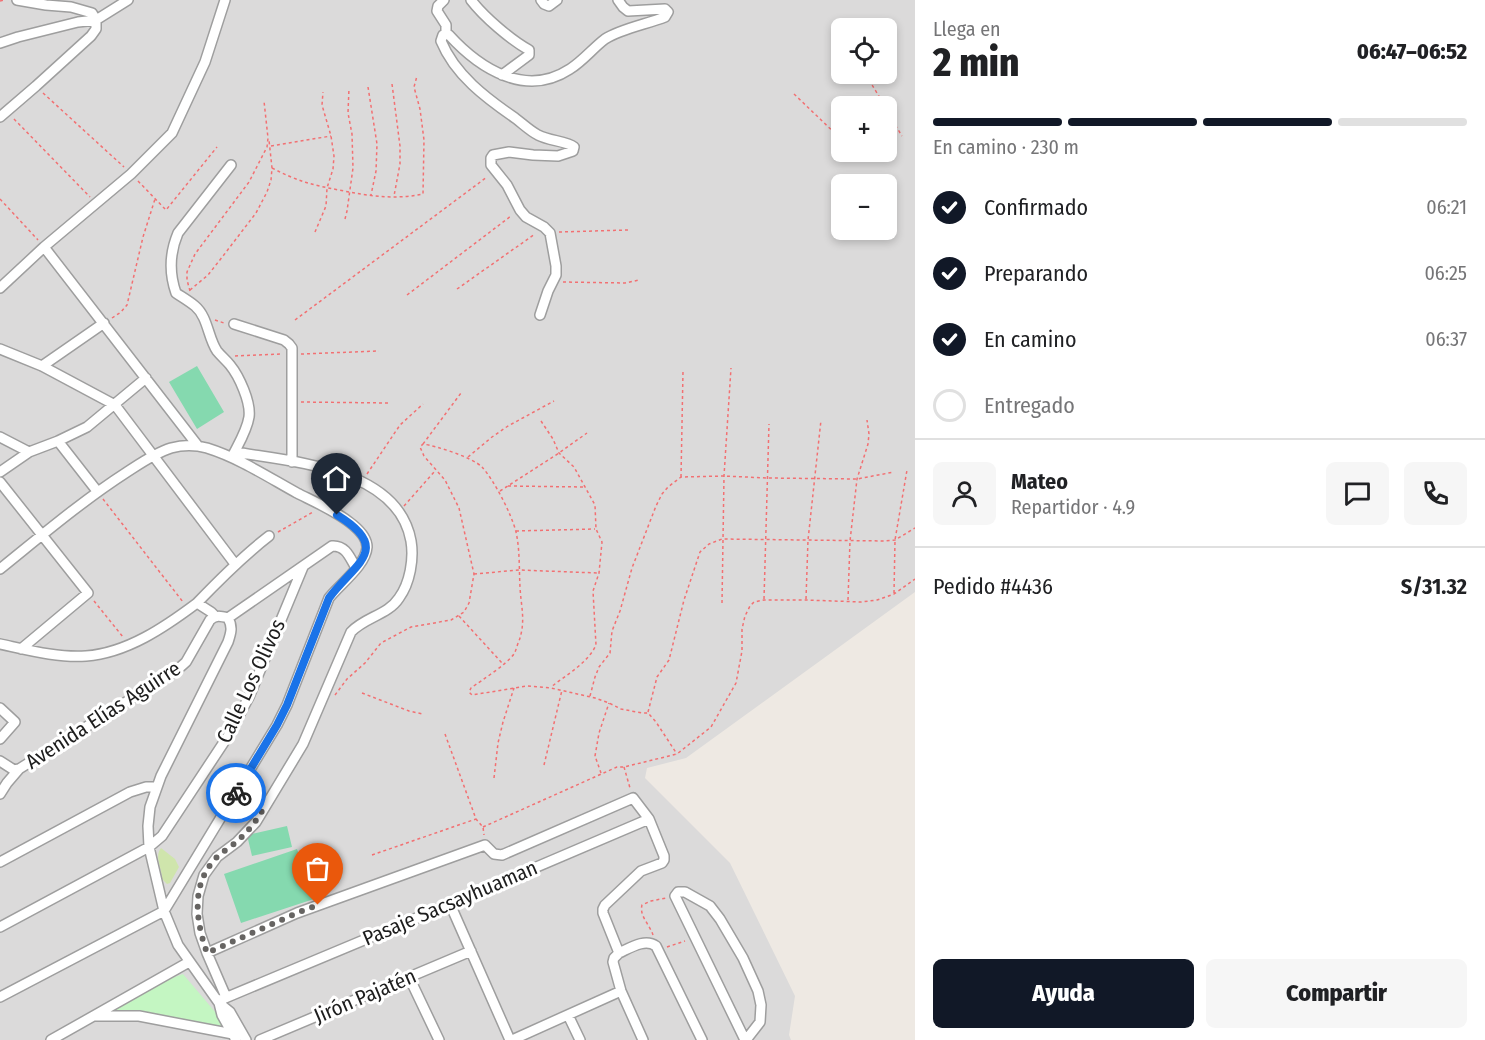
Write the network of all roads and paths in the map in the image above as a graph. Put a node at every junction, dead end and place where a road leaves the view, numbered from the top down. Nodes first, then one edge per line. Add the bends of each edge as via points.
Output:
1 (4, 0) edge
2 (17, 0) edge
3 (128, 0) edge
4 (225, 0) edge
5 (444, 0) edge
6 (471, 0) edge
7 (541, 0) edge
8 (557, 0) edge
9 (618, 0) edge
10 (0, 1) edge
11 (96, 20) junction
12 (446, 34) junction
13 (0, 44) edge
14 (502, 75) junction
15 (417, 76) dead end
16 (392, 84) dead end
17 (36, 86) junction
18 (368, 87) dead end
19 (349, 88) dead end
20 (323, 92) dead end
21 (794, 94) dead end
22 (264, 101) dead end
23 (3, 114) edge
24 (897, 128) edge
25 (831, 129) edge
26 (331, 136) junction
27 (902, 136) dead end
28 (268, 138) junction
29 (217, 147) dead end
30 (270, 147) junction
31 (231, 165) dead end
32 (272, 168) junction
33 (496, 171) junction
34 (131, 174) junction
35 (327, 188) junction
36 (349, 192) junction
37 (371, 196) junction
38 (394, 197) junction
39 (0, 199) edge
40 (155, 199) junction
41 (97, 204) junction
42 (520, 210) junction
43 (345, 219) dead end
44 (547, 230) junction
45 (628, 230) dead end
46 (315, 232) dead end
47 (44, 248) junction
48 (639, 280) dead end
49 (554, 282) junction
50 (0, 288) edge
51 (457, 289) dead end
52 (407, 295) dead end
53 (540, 315) dead end
54 (214, 319) dead end
55 (295, 320) dead end
56 (104, 323) junction
57 (234, 324) joint
58 (0, 349) edge
59 (42, 366) junction
60 (731, 368) dead end
61 (683, 371) dead end
62 (146, 378) junction
63 (461, 393) dead end
64 (292, 402) junction
65 (554, 402) dead end
66 (389, 403) dead end
67 (423, 404) dead end
68 (115, 405) junction
69 (821, 420) dead end
70 (867, 420) dead end
71 (541, 421) dead end
72 (769, 424) dead end
73 (587, 433) dead end
74 (0, 437) edge
75 (58, 441) junction
76 (423, 444) junction
77 (198, 446) junction
78 (29, 452) junction
79 (559, 453) junction
80 (153, 455) junction
81 (233, 455) junction
82 (468, 458) junction
83 (292, 462) junction
84 (436, 470) junction
85 (907, 470) dead end
86 (0, 472) edge
87 (894, 472) dead end
88 (724, 476) junction
89 (681, 477) junction
90 (767, 478) junction
91 (813, 478) junction
92 (857, 479) junction
93 (0, 482) edge
94 (362, 482) junction
95 (507, 486) junction
96 (586, 487) junction
97 (97, 491) junction
98 (499, 491) junction
99 (323, 506) junction
100 (400, 511) junction
101 (915, 528) edge
102 (596, 529) junction
103 (515, 531) junction
104 (42, 535) junction
105 (269, 536) joint
106 (722, 539) junction
107 (765, 540) junction
108 (807, 540) junction
109 (895, 540) junction
110 (850, 541) junction
111 (235, 564) junction
112 (303, 567) junction
113 (356, 568) junction
114 (0, 569) edge
115 (519, 570) junction
116 (599, 573) junction
117 (474, 574) junction
118 (915, 579) edge
119 (88, 593) junction
120 (894, 594) junction
121 (764, 600) junction
122 (806, 600) junction
123 (848, 601) junction
124 (197, 603) junction
125 (722, 603) dead end
126 (188, 609) junction
127 (215, 616) junction
128 (458, 616) junction
129 (228, 618) junction
130 (0, 644) edge
131 (129, 644) junction
132 (21, 649) junction
133 (503, 664) junction
134 (514, 688) junction
135 (551, 688) junction
136 (562, 690) junction
137 (362, 693) dead end
138 (335, 695) dead end
139 (590, 697) junction
140 (609, 703) junction
141 (0, 708) edge
142 (648, 713) junction
143 (423, 714) dead end
144 (445, 734) dead end
145 (0, 740) edge
146 (677, 754) junction
147 (0, 761) edge
148 (544, 765) dead end
149 (624, 767) junction
150 (19, 769) junction
151 (601, 774) junction
152 (494, 778) dead end
153 (157, 787) junction
154 (236, 793) junction
155 (0, 794) edge
156 (633, 798) junction
157 (262, 811) junction
158 (476, 819) junction
159 (649, 819) junction
160 (483, 827) junction
161 (485, 845) junction
162 (149, 847) junction
163 (372, 855) dead end
164 (0, 862) edge
165 (676, 894) junction
166 (450, 904) junction
167 (164, 911) junction
168 (0, 927) edge
169 (695, 937) junction
170 (657, 948) junction
171 (471, 951) junction
172 (619, 952) junction
173 (207, 953) junction
174 (189, 962) junction
175 (409, 977) junction
176 (621, 991) junction
177 (0, 997) edge
178 (221, 1000) junction
179 (568, 1015) junction
180 (95, 1016) junction
181 (67, 1036) edge
182 (239, 1036) edge
183 (51, 1040) edge
184 (260, 1040) edge
185 (439, 1040) edge
186 (511, 1040) edge
187 (580, 1040) edge
188 (643, 1040) edge
189 (702, 1040) edge
190 (745, 1040) edge

1 - 10 path
2 - 11 street via 71,7 92,13
3 - 11 street
4 - 34 street via 205,62 172,133
5 - 12 street via 437,11 446,25
6 - 14 street via 480,12 529,50 529,55
7 - 8 street via 549,6
9 - 14 street via 628,10 668,12 604,40 570,69 548,80
11 - 13 street
11 - 17 street via 91,36
12 - 14 street
12 - 33 street via 441,41 445,51 483,94 537,135 574,147 558,156 509,152 493,155 491,165
15 - 38 path via 414,87 424,140 423,194
16 - 38 path via 400,146
17 - 23 street
17 - 34 path
18 - 37 path via 377,144
19 - 36 path via 353,151
20 - 26 path via 322,105
21 - 25 path
22 - 28 path
23 - 41 path
24 - 27 path
26 - 30 path
26 - 35 path via 333,169
28 - 30 path
28 - 32 path via 249,182 195,254 187,272 189,290 208,275 256,213 267,192
29 - 40 path via 166,210
30 - 32 path
31 - 81 street via 178,233 171,266 176,293 202,314 210,340 244,391 249,415
32 - 35 path via 304,183
33 - 42 street
33 - 55 path
34 - 40 path
34 - 41 street
35 - 36 path
35 - 46 path via 326,206
36 - 37 path
36 - 43 path
37 - 38 path
39 - 47 path
40 - 56 path via 127,305
41 - 47 street
42 - 44 street
42 - 52 path
44 - 45 path
44 - 49 street via 556,266
44 - 51 path
47 - 50 street
47 - 56 street
48 - 49 path
49 - 53 street
54 - 57 path
56 - 59 street
56 - 62 street
57 - 64 street via 284,340 292,348
58 - 59 street
59 - 68 street
60 - 88 path
61 - 89 path
62 - 68 street
62 - 77 street
63 - 76 path
64 - 66 path
64 - 83 street
65 - 82 path via 508,426
67 - 94 path via 400,425
68 - 75 street via 87,427
68 - 80 street
69 - 91 path
70 - 92 path via 868,444
71 - 79 path
72 - 90 path
73 - 79 path
74 - 78 street
75 - 78 street
75 - 97 street
76 - 82 path
76 - 84 path via 422,452
77 - 80 street via 172,448
77 - 81 street
78 - 86 street
79 - 95 path
79 - 96 path
80 - 97 street
80 - 111 street
81 - 83 street
81 - 99 street
82 - 98 path via 482,466
83 - 94 street via 318,465
84 - 100 path
84 - 117 path via 459,508
85 - 109 path
87 - 92 path
88 - 89 path
88 - 90 path
88 - 106 path
89 - 139 path via 668,487 656,506 632,568 612,632 610,653 599,667
90 - 91 path
90 - 107 path
91 - 92 path
91 - 108 path
92 - 110 path
93 - 104 street
94 - 100 street via 379,491
95 - 96 path
95 - 98 path
96 - 102 path via 595,506
97 - 104 street
97 - 126 path
98 - 103 path
99 - 105 path
99 - 113 street via 364,536 365,555
100 - 157 street via 409,528 412,549 407,583 391,608 358,624 351,632 303,744
101 - 109 path
102 - 103 path
102 - 116 path via 602,542
103 - 115 path
104 - 114 street
104 - 119 street
105 - 111 street
106 - 107 path
106 - 125 path
106 - 142 path via 700,552 669,660 657,677
107 - 108 path
107 - 121 path
108 - 110 path
108 - 122 path
109 - 110 path
109 - 120 path
110 - 123 path
111 - 124 street
112 - 113 street via 326,549 339,545
112 - 129 street
112 - 162 street, Calle Los Olivos via 249,697 228,736 162,836
113 - 154 street via 329,598 287,705
115 - 116 path
115 - 117 path
115 - 133 path via 523,631 514,654
116 - 135 path via 593,591 596,645 587,659
117 - 128 path via 469,603
118 - 120 path
119 - 131 path
119 - 132 street
120 - 123 path via 877,600
121 - 122 path
121 - 146 path via 754,602 745,616 735,683 711,727
122 - 123 path
124 - 126 street
124 - 127 street
126 - 131 street
127 - 129 street
127 - 150 street, Avenida Elías Aguirre via 177,670
128 - 133 path
128 - 138 path via 411,627 381,643
129 - 153 street via 228,642
130 - 132 street
131 - 132 street via 112,652 86,656
133 - 134 path via 469,692 472,695
134 - 135 path
134 - 152 path via 498,743
135 - 136 path
136 - 139 path
136 - 148 path
137 - 143 path
139 - 140 path
140 - 142 path
140 - 151 path via 595,756
141 - 145 street via 15,723
142 - 146 path
144 - 158 path
146 - 149 path
147 - 150 street
149 - 151 path
149 - 156 path
150 - 155 street, Avenida Elías Aguirre
151 - 160 path
153 - 162 street via 150,807
153 - 164 street via 130,792
154 - 157 street
154 - 167 street
156 - 159 street
156 - 161 street via 502,855 494,854
157 - 173 street via 204,875 197,914
158 - 160 path
158 - 163 path
159 - 166 street, Pasaje Sacsayhuaman
159 - 172 street via 664,860 641,871 603,909
160 - 161 path
161 - 173 street via 297,913
162 - 167 street
162 - 168 street, Calle Los Olivos
165 - 169 street
165 - 170 path via 651,901 640,909
165 - 190 street via 685,892 710,906 743,958 761,1005 760,1022
166 - 171 street
166 - 178 street, Pasaje Sacsayhuaman
167 - 174 street
167 - 177 street
169 - 170 path
169 - 190 street
170 - 172 street via 645,942
170 - 189 street
171 - 175 street, Jirón Pajatén
171 - 186 street
172 - 176 street via 613,962
173 - 178 street
174 - 178 street
174 - 180 street
175 - 184 street, Jirón Pajatén
175 - 185 street
176 - 179 street
176 - 188 street
178 - 182 street via 222,1015
179 - 186 street
179 - 187 street
180 - 181 street
180 - 182 street via 139,1016
181 - 183 street

